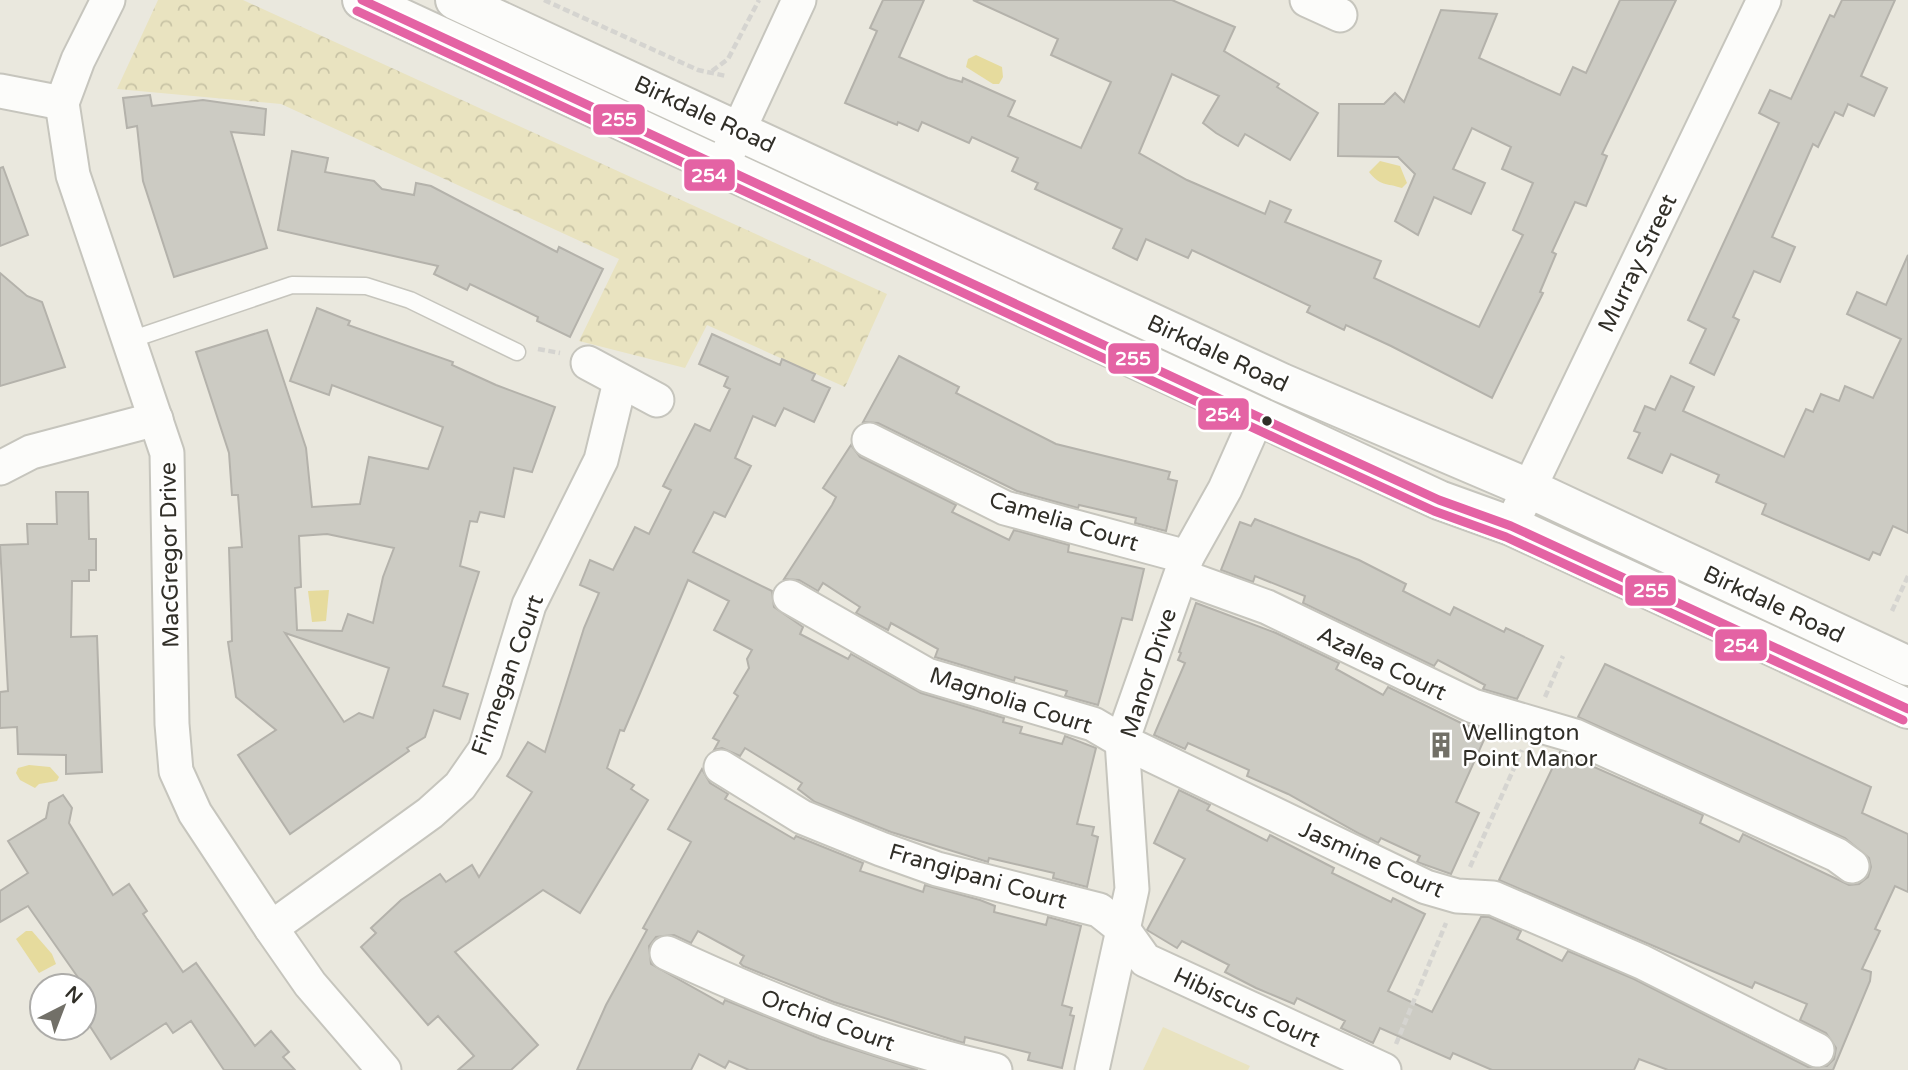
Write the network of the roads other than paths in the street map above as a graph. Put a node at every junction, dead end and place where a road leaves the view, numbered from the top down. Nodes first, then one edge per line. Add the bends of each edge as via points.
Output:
1 (108, 0) edge
2 (362, 0) edge
3 (455, 0) edge
4 (799, 0) edge
5 (1307, 0) edge
6 (1764, 0) edge
7 (1340, 15) dead end
8 (0, 91) edge
9 (62, 103) junction
10 (739, 129) junction
11 (722, 166) junction
12 (130, 340) junction
13 (517, 352) road end
14 (588, 363) road end
15 (620, 382) junction
16 (657, 400) dead end
17 (1256, 417) junction
18 (156, 418) junction
19 (869, 440) dead end
20 (0, 468) edge
21 (1528, 488) junction
22 (1511, 526) junction
23 (1184, 567) junction
24 (790, 597) dead end
25 (1907, 661) edge
26 (1908, 709) edge
27 (1122, 741) junction
28 (721, 767) dead end
29 (1852, 866) dead end
30 (271, 928) junction
31 (1123, 929) junction
32 (667, 953) dead end
33 (1817, 1050) dead end
34 (1390, 1058) edge
35 (1097, 1066) edge
36 (384, 1070) edge
37 (995, 1070) edge

1 - 9 street, MacGregor Drive
2 - 11 main road, Birkdale Road
3 - 10 main road, Birkdale Road
4 - 10 street
5 - 7 street
6 - 21 street, Murray Street
8 - 9 street
9 - 12 street, MacGregor Drive via 73,175
10 - 11 street
10 - 21 main road, Birkdale Road via 1282,383
11 - 17 main road, Birkdale Road via 937,271
12 - 13 lane via 292,285 366,286 410,300
12 - 18 street, MacGregor Drive
14 - 15 street
15 - 16 street
15 - 30 street, Finnegan Court via 601,460 529,605 485,750 460,786 430,813
17 - 22 main road, Birkdale Road via 1439,500
17 - 23 street, Manor Drive
18 - 20 street via 30,452
18 - 30 street, MacGregor Drive via 167,453 170,498 176,771 195,813
19 - 23 street, Camelia Court via 1005,508
21 - 22 street, Murray Street
21 - 25 main road, Birkdale Road
22 - 26 main road, Birkdale Road
23 - 27 street, Manor Drive
23 - 29 street, Azalea Court via 1473,706 1575,736 1837,855
24 - 27 street, Magnolia Court via 927,676 1093,724
27 - 31 street, Manor Drive via 1132,889
27 - 33 street, Jasmine Court via 1426,887 1457,896 1493,898 1642,962
28 - 31 street, Frangipani Court via 824,827 937,869 1099,910
30 - 36 street, MacGregor Drive via 310,984
31 - 34 street, Hibiscus Court via 1145,960
31 - 35 street, Manor Drive
32 - 37 street, Orchid Court via 807,1015 881,1041

